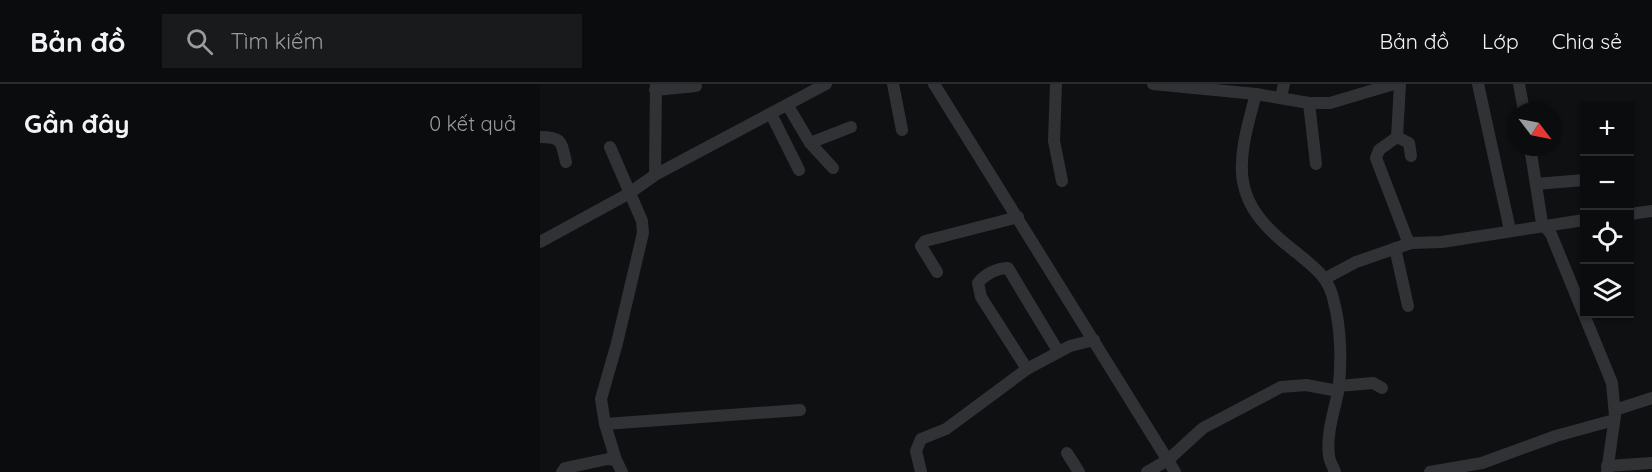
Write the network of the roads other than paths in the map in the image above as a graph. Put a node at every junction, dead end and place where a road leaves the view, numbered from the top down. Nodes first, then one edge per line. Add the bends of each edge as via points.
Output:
1 (826, 84) edge
2 (893, 84) edge
3 (934, 84) edge
4 (1056, 84) edge
5 (1153, 84) edge
6 (1284, 84) edge
7 (1394, 84) edge
8 (1400, 84) edge
9 (1478, 84) edge
10 (1519, 84) edge
11 (696, 86) dead end
12 (656, 87) edge
13 (1256, 94) junction
14 (1281, 97) junction
15 (1522, 102) edge
16 (1309, 103) junction
17 (788, 106) junction
18 (771, 114) junction
19 (852, 127) dead end
20 (902, 130) dead end
21 (540, 137) edge
22 (1397, 137) junction
23 (810, 143) junction
24 (610, 147) dead end
25 (1412, 156) dead end
26 (1531, 156) edge
27 (566, 162) dead end
28 (1316, 164) dead end
29 (833, 168) dead end
30 (799, 170) dead end
31 (655, 175) junction
32 (1580, 180) edge
33 (1062, 181) dead end
34 (1536, 184) junction
35 (628, 194) junction
36 (1652, 211) edge
37 (1634, 213) edge
38 (1018, 217) junction
39 (1580, 221) edge
40 (1544, 226) junction
41 (1510, 230) junction
42 (540, 242) edge
43 (1409, 244) junction
44 (1395, 248) junction
45 (937, 272) dead end
46 (1326, 278) junction
47 (1408, 306) dead end
48 (1094, 340) junction
49 (1058, 351) junction
50 (1027, 369) junction
51 (1382, 388) dead end
52 (1338, 389) junction
53 (1652, 398) edge
54 (800, 411) dead end
55 (1615, 415) junction
56 (605, 424) junction
57 (1067, 453) dead end
58 (616, 460) junction
59 (1168, 460) junction
60 (1652, 463) edge
61 (1607, 469) edge
62 (562, 472) edge
63 (622, 472) edge
64 (921, 472) edge
65 (1079, 472) edge
66 (1147, 472) edge
67 (1175, 472) edge
68 (1335, 472) edge
69 (1430, 472) edge

1 - 17 street
2 - 20 street
3 - 38 street
4 - 33 street via 1054,141
5 - 13 street
6 - 14 street
7 - 16 street via 1343,100
8 - 22 street
9 - 41 street
10 - 15 street
11 - 12 street
12 - 31 street
13 - 14 street
13 - 46 street via 1240,163 1250,204 1275,237
14 - 16 street
16 - 28 street
17 - 18 street
17 - 23 street
18 - 30 street
18 - 31 street
19 - 23 street
21 - 27 street via 555,137 561,142
22 - 25 street via 1409,143
22 - 43 street via 1379,150 1376,158
23 - 29 street
24 - 35 street
26 - 34 street
31 - 35 street
32 - 34 street
34 - 40 street
35 - 42 street
35 - 56 street via 642,221 643,233 601,399
36 - 37 street
38 - 45 street via 925,241 921,246
38 - 48 street
39 - 40 street
40 - 41 street
40 - 55 street via 1550,232 1606,367
41 - 43 street
43 - 44 street
44 - 46 street
44 - 47 street
46 - 52 street via 1338,322
48 - 49 street
48 - 59 street
49 - 50 street
49 - 50 street via 1008,268 985,275 978,283 981,297
50 - 64 street via 945,429 921,439 916,451
51 - 52 street via 1373,383
52 - 59 street via 1281,387 1203,428
52 - 68 street via 1329,446
53 - 55 street
54 - 56 street
55 - 61 street
55 - 69 street via 1482,463
56 - 58 street
57 - 65 street
58 - 62 street via 565,468
58 - 63 street
59 - 66 street
59 - 67 street
60 - 61 street

